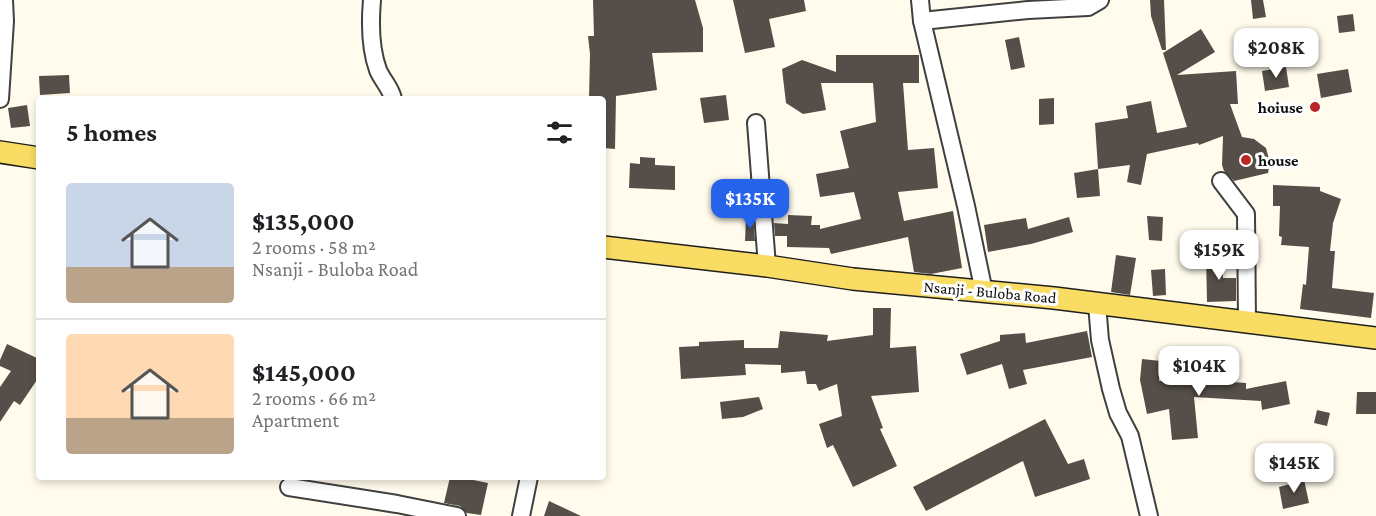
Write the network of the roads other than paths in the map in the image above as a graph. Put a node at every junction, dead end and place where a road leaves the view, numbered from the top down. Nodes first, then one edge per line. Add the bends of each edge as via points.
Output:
1 (4, 0) edge
2 (372, 0) edge
3 (920, 0) edge
4 (1100, 0) edge
5 (922, 21) junction
6 (391, 96) edge
7 (0, 99) edge
8 (756, 123) dead end
9 (0, 152) edge
10 (36, 158) edge
11 (1221, 181) dead end
12 (606, 247) edge
13 (767, 266) junction
14 (984, 292) junction
15 (1097, 304) junction
16 (1247, 322) junction
17 (1376, 338) edge
18 (528, 480) edge
19 (289, 487) dead end
20 (457, 516) edge
21 (521, 516) edge
22 (1149, 516) edge

1 - 7 street
2 - 6 street via 373,54
3 - 5 street
4 - 5 street via 1088,7
5 - 14 street
8 - 13 street
9 - 10 main road
11 - 16 street via 1246,214
12 - 13 main road, Nsanji - Buloba Road
13 - 14 main road, Nsanji - Buloba Road
14 - 15 main road, Nsanji - Buloba Road
15 - 16 main road, Nsanji - Buloba Road
15 - 22 street via 1111,389 1130,436
16 - 17 main road, Nsanji - Buloba Road
18 - 21 street
19 - 20 street

